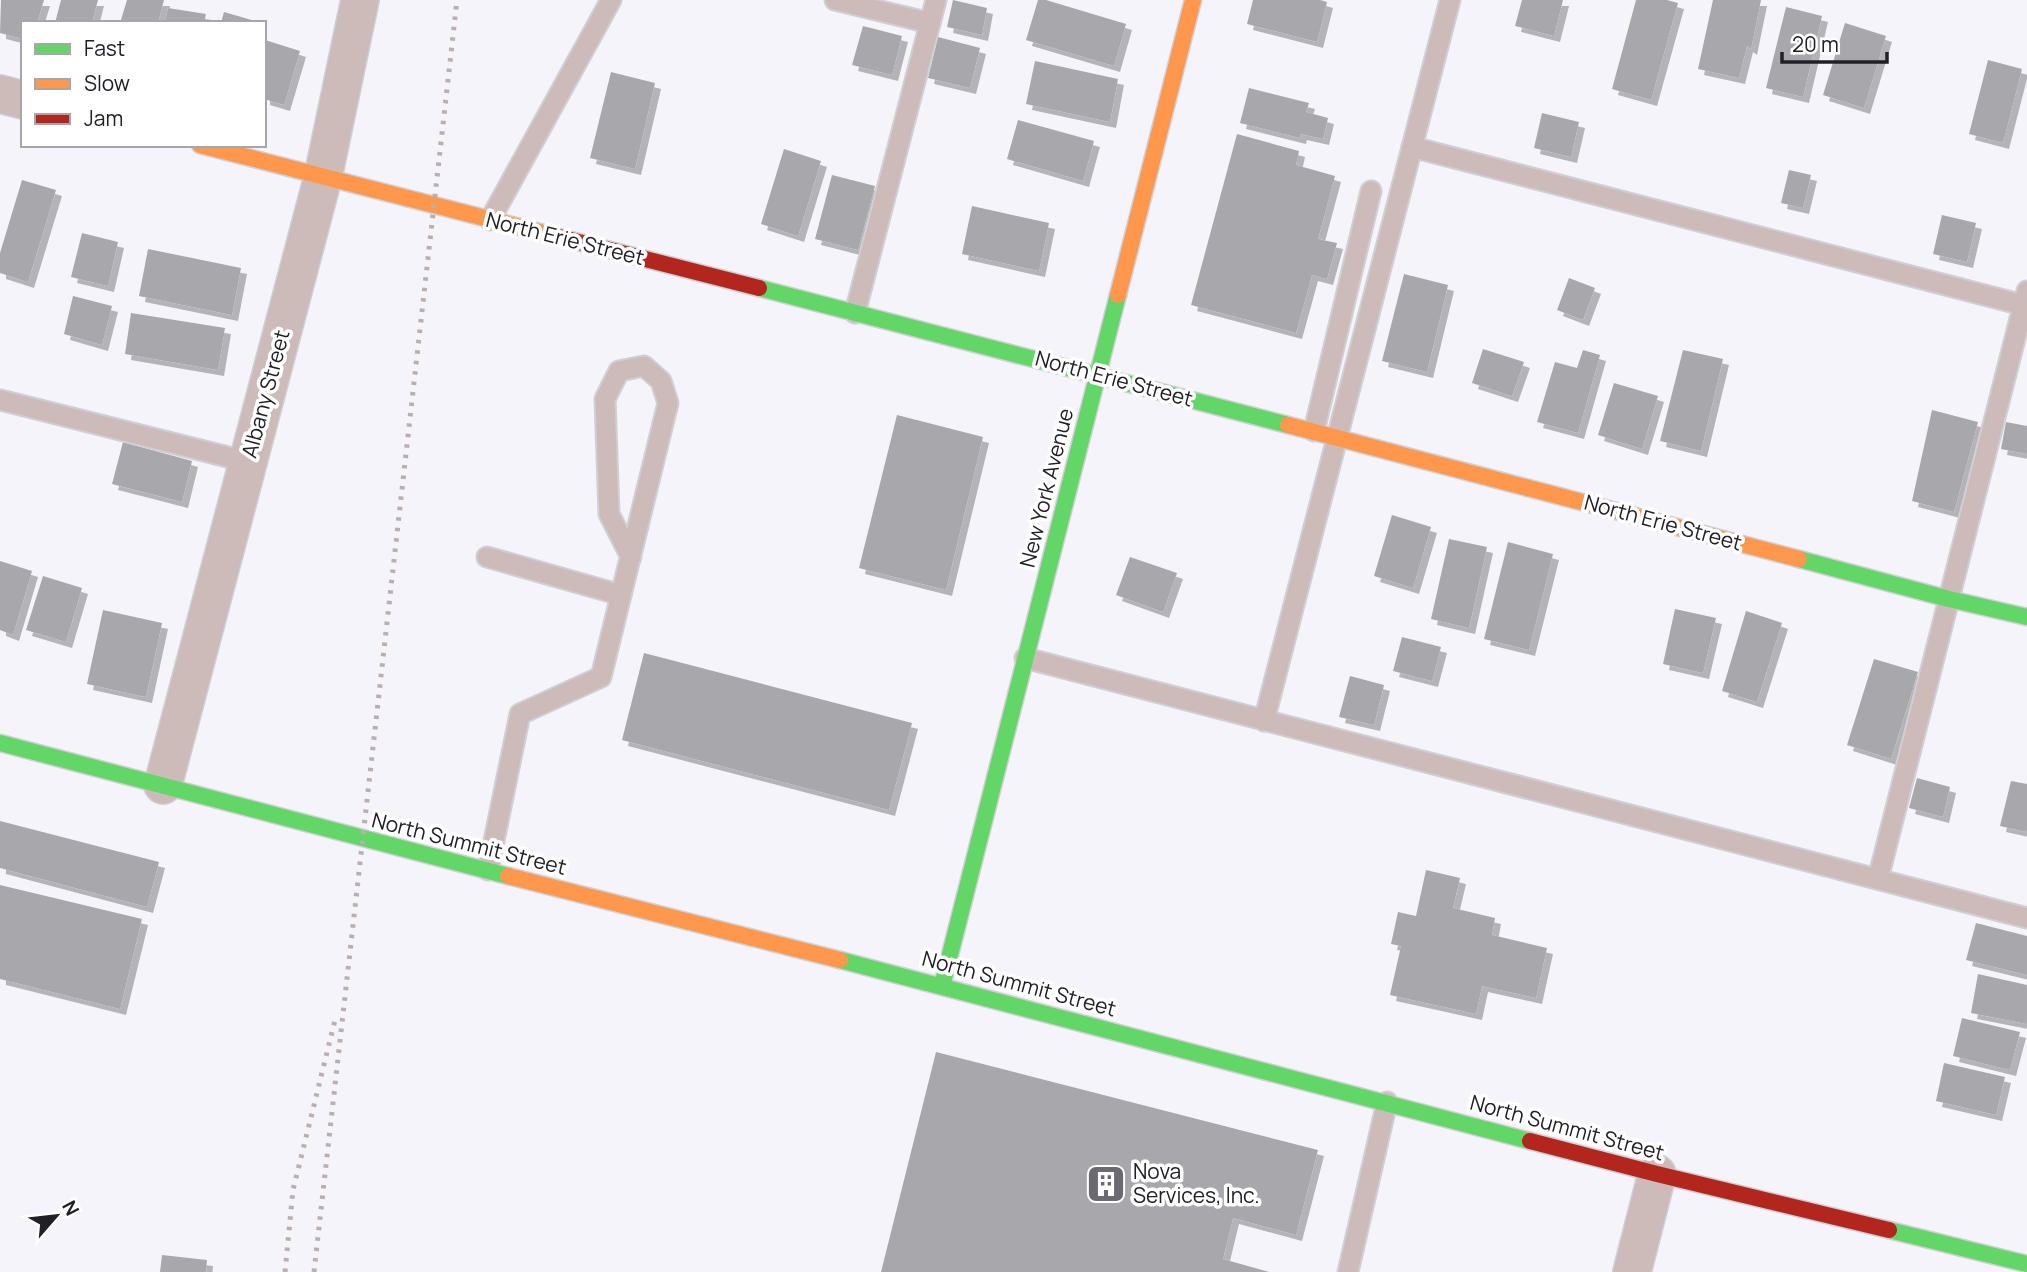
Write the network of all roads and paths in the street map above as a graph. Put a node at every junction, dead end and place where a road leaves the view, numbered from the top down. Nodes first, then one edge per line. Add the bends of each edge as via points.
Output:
1 (360, 0) edge
2 (611, 0) edge
3 (835, 0) edge
4 (936, 0) edge
5 (1193, 0) edge
6 (1450, 0) edge
7 (930, 23) junction
8 (0, 94) edge
9 (21, 99) edge
10 (208, 147) edge
11 (1412, 147) junction
12 (323, 177) junction
13 (1371, 191) dead end
14 (490, 220) junction
15 (2025, 298) edge
16 (855, 313) junction
17 (1097, 374) junction
18 (0, 400) edge
19 (1314, 431) junction
20 (1338, 438) junction
21 (248, 463) junction
22 (487, 557) dead end
23 (631, 557) junction
24 (621, 595) junction
25 (1949, 599) junction
26 (2027, 617) edge
27 (1026, 658) junction
28 (1264, 721) junction
29 (0, 743) edge
30 (163, 785) junction
31 (488, 870) junction
32 (1878, 879) junction
33 (2027, 918) edge
34 (942, 985) junction
35 (1387, 1102) junction
36 (1657, 1174) junction
37 (2027, 1264) edge
38 (1348, 1272) edge
39 (1632, 1272) edge

1 - 12 street, Albany Street
2 - 14 lane
3 - 7 lane
4 - 7 lane
5 - 17 street, New York Avenue
6 - 11 lane
7 - 16 lane
8 - 9 street
10 - 12 street, North Erie Street
11 - 15 lane
11 - 20 lane
12 - 14 street, North Erie Street
12 - 21 street, Albany Street
13 - 19 lane
14 - 16 street, North Erie Street
15 - 25 lane
16 - 17 street, North Erie Street
17 - 19 street, North Erie Street
17 - 27 street, New York Avenue
18 - 21 lane
19 - 20 street, North Erie Street
20 - 25 street, North Erie Street
20 - 28 lane
21 - 30 street, Albany Street
22 - 24 lane
23 - 23 lane via 609,514 605,399 619,371 644,366 661,381 668,403
23 - 24 lane
24 - 31 lane via 601,677 520,714
25 - 26 street, North Erie Street
25 - 32 lane
27 - 28 lane
27 - 34 street, New York Avenue
28 - 32 lane
29 - 30 street, North Summit Street
30 - 31 street, North Summit Street
31 - 34 street, North Summit Street
32 - 33 lane
34 - 35 street, North Summit Street
35 - 36 street, North Summit Street
35 - 38 lane
36 - 37 street, North Summit Street
36 - 39 street

